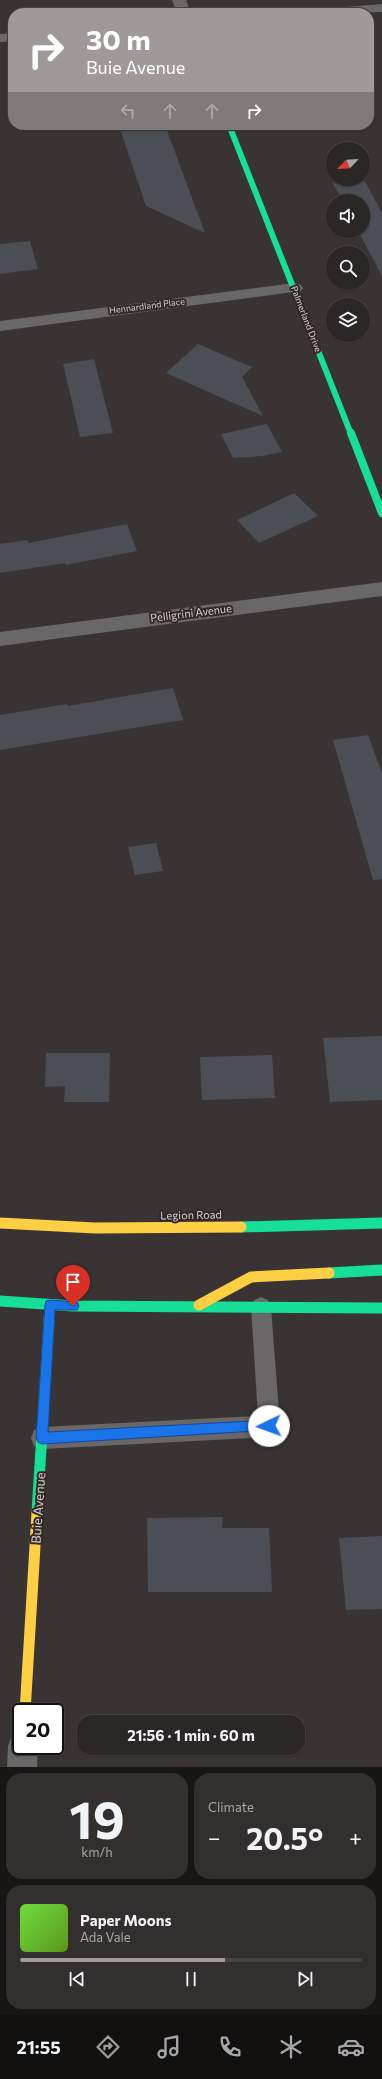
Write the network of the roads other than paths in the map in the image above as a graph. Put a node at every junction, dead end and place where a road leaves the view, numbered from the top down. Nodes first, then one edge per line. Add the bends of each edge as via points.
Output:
1 (231, 130) edge
2 (295, 288) junction
3 (0, 326) edge
4 (382, 513) edge
5 (382, 589) edge
6 (0, 639) edge
7 (382, 1222) edge
8 (0, 1224) edge
9 (382, 1270) edge
10 (0, 1301) edge
11 (50, 1305) junction
12 (196, 1307) junction
13 (261, 1307) junction
14 (382, 1308) edge
15 (42, 1438) junction
16 (26, 1703) edge
17 (23, 1755) edge
18 (22, 1767) edge

1 - 2 street, Palmerland Drive
2 - 3 street, Hennardland Place
2 - 4 street, Palmerland Drive
5 - 6 street, Pelligrini Avenue
7 - 8 street, Legion Road via 191,1228 43,1227
9 - 12 street via 251,1277
10 - 11 street
11 - 12 street
11 - 15 street, Buie Avenue
12 - 13 street
13 - 14 street
13 - 15 lane via 269,1426
15 - 16 street, Buie Avenue
17 - 18 street

